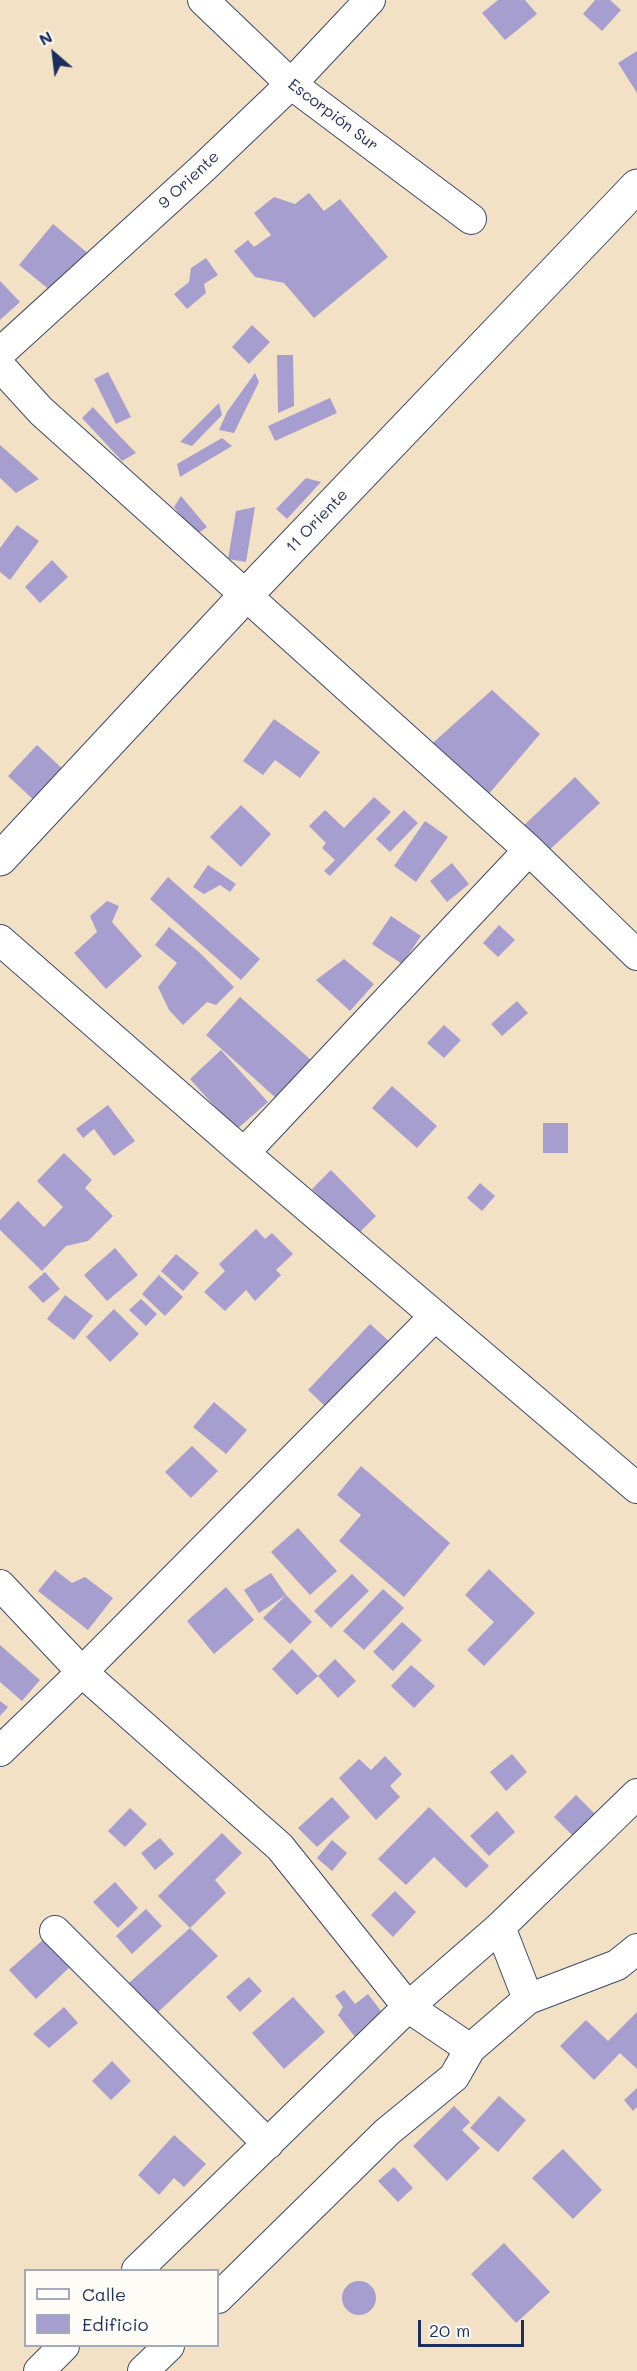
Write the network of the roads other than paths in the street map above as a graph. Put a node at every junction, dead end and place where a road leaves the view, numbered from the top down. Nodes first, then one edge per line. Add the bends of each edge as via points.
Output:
1 (203, 0) edge
2 (370, 0) edge
3 (291, 84) junction
4 (637, 186) edge
5 (471, 219) dead end
6 (0, 353) edge
7 (0, 366) edge
8 (246, 595) junction
9 (529, 850) junction
10 (0, 859) edge
11 (0, 940) edge
12 (637, 955) edge
13 (244, 1153) junction
14 (435, 1316) junction
15 (637, 1488) edge
16 (0, 1586) edge
17 (82, 1672) junction
18 (0, 1751) edge
19 (637, 1794) edge
20 (500, 1927) junction
21 (55, 1931) dead end
22 (637, 1949) edge
23 (528, 1999) junction
24 (408, 2007) junction
25 (470, 2049) junction
26 (268, 2144) junction
27 (139, 2269) edge
28 (219, 2297) edge
29 (63, 2347) edge
30 (168, 2347) edge
31 (39, 2371) edge
32 (143, 2371) edge

1 - 3 street, Escorpión Sur
2 - 3 street, 9 Oriente
3 - 5 street, Escorpión Sur
3 - 6 street, 9 Oriente
4 - 8 street, 11 Oriente
7 - 8 street via 41,411
8 - 9 street
8 - 10 street, 11 Oriente
9 - 12 street
9 - 13 street
11 - 13 street
13 - 14 street
14 - 15 street
14 - 17 street
16 - 17 street
17 - 18 street
17 - 24 street via 280,1846
19 - 20 street
20 - 23 street
20 - 24 street
21 - 26 street
22 - 23 street via 617,1965
23 - 25 street
24 - 25 street
24 - 26 street
25 - 28 street via 454,2077 387,2132
26 - 27 street
29 - 31 street
30 - 32 street

